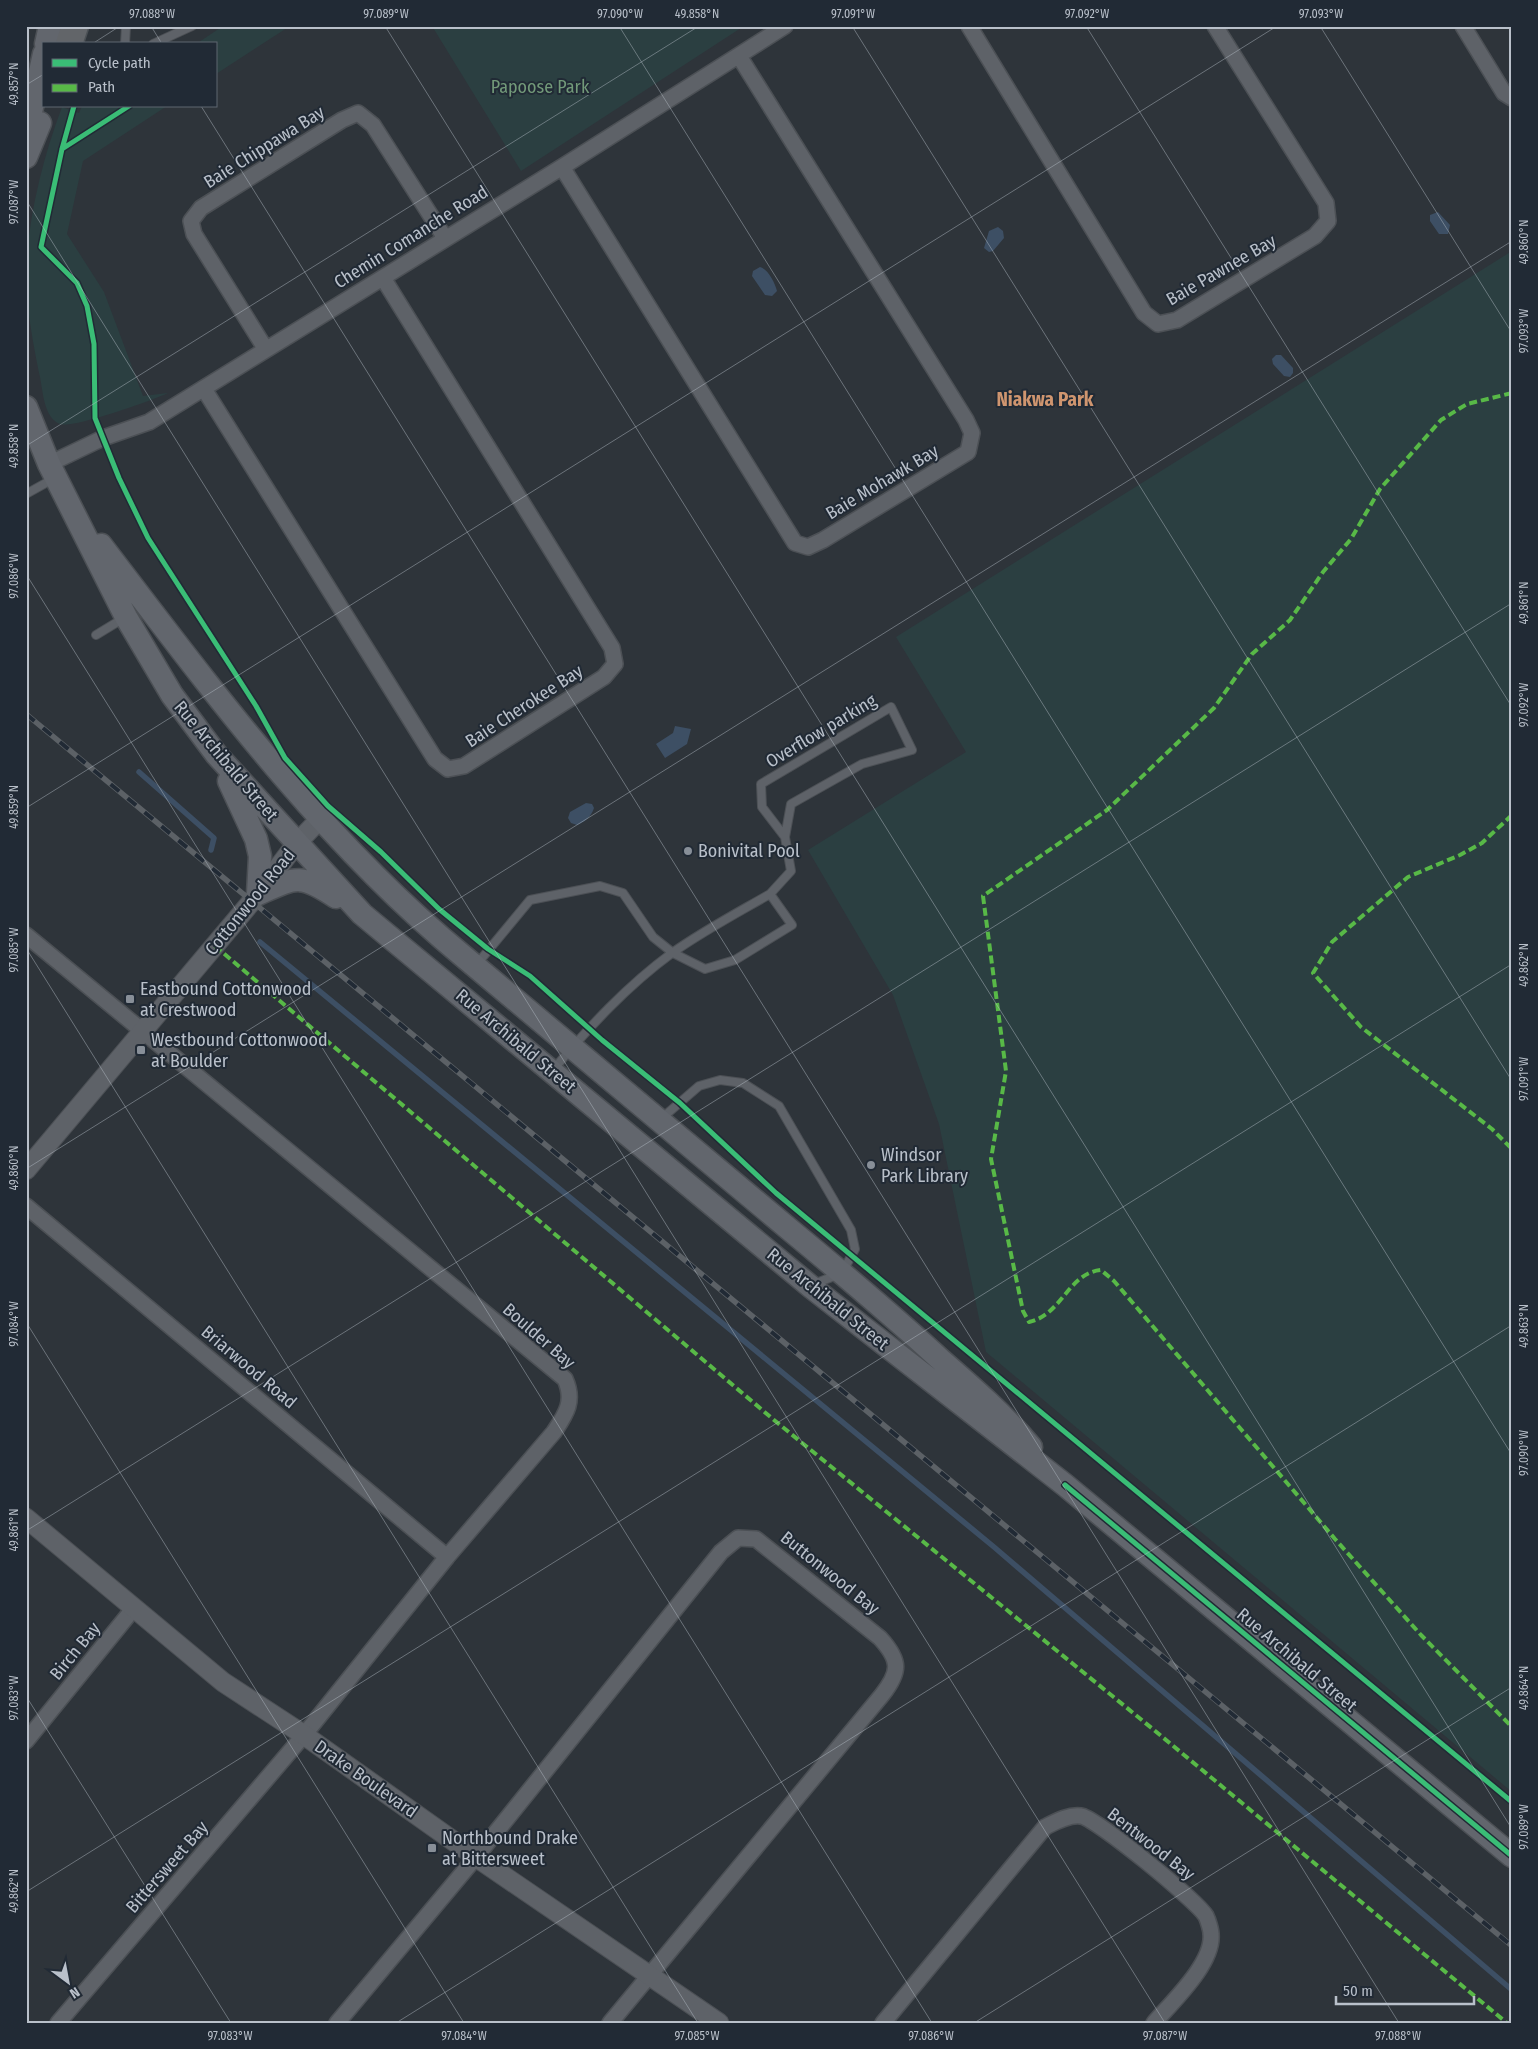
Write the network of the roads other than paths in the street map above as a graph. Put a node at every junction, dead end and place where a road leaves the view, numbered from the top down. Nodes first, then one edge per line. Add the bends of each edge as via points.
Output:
1 (50, 26) edge
2 (74, 26) edge
3 (126, 26) edge
4 (192, 26) edge
5 (785, 26) edge
6 (969, 26) edge
7 (1215, 26) edge
8 (1463, 26) edge
9 (46, 42) edge
10 (70, 42) edge
11 (126, 42) edge
12 (157, 42) edge
13 (738, 56) junction
14 (42, 63) edge
15 (1512, 98) edge
16 (45, 108) edge
17 (26, 134) edge
18 (26, 157) edge
19 (562, 167) junction
20 (445, 238) junction
21 (383, 278) junction
22 (265, 348) junction
23 (204, 389) junction
24 (26, 406) edge
25 (52, 470) junction
26 (26, 494) edge
27 (70, 505) junction
28 (126, 617) junction
29 (96, 635) dead end
30 (216, 754) junction
31 (320, 819) junction
32 (785, 838) junction
33 (296, 844) junction
34 (258, 894) junction
35 (770, 894) junction
36 (362, 914) junction
37 (26, 935) edge
38 (673, 953) junction
39 (476, 966) junction
40 (144, 1031) junction
41 (573, 1046) junction
42 (552, 1071) junction
43 (660, 1120) junction
44 (26, 1170) edge
45 (26, 1206) edge
46 (842, 1273) junction
47 (810, 1286) junction
48 (1065, 1485) junction
49 (26, 1518) edge
50 (448, 1557) junction
51 (134, 1608) junction
52 (304, 1735) junction
53 (26, 1741) edge
54 (1512, 1856) edge
55 (476, 1857) junction
56 (650, 1975) junction
57 (58, 2023) edge
58 (337, 2023) edge
59 (610, 2023) edge
60 (719, 2023) edge
61 (883, 2023) edge
62 (1154, 2023) edge

1 - 9 main road
2 - 10 highway
3 - 11 lane
4 - 12 lane
5 - 13 street, Chemin Comanche Road
6 - 7 street, Baie Pawnee Bay via 1144,312 1158,324 1177,320 1315,236 1328,221 1326,202
8 - 15 street via 1504,93
13 - 19 street, Chemin Comanche Road
13 - 19 street, Baie Mohawk Bay via 966,420 972,433 968,452 823,540 808,547 795,543
14 - 17 main road
16 - 18 main road
19 - 20 street, Chemin Comanche Road
20 - 21 street, Chemin Comanche Road
20 - 22 street, Baie Chippawa Bay via 374,124 358,113 342,120 201,208 191,221 194,234
21 - 22 street, Chemin Comanche Road
21 - 23 street, Baie Cherokee Bay via 612,648 616,664 604,677 464,766 448,769 435,759
22 - 23 street, Chemin Comanche Road
23 - 25 street, Chemin Comanche Road via 149,422 103,438
24 - 25 main road, Rue Archibald Street via 36,441
25 - 26 lane
25 - 27 main road, Rue Archibald Street
27 - 28 main road, Rue Archibald Street
27 - 31 main road, Rue Archibald Street via 200,675
28 - 29 lane
28 - 30 main road, Rue Archibald Street via 172,696
30 - 33 main road, Rue Archibald Street
30 - 34 main road via 256,839 260,856
31 - 33 street, Cottonwood Road
31 - 39 main road, Rue Archibald Street via 391,891
32 - 32 lane, Overflow parking via 762,807 761,784 891,707 912,750 862,764 791,804
32 - 35 lane, Overflow parking via 791,872
33 - 34 street, Cottonwood Road
33 - 36 main road, Rue Archibald Street
34 - 36 main road via 287,881 303,879 315,883
34 - 40 street, Cottonwood Road
35 - 38 lane
35 - 38 lane via 792,925 735,960 706,969
36 - 42 main road, Rue Archibald Street
37 - 40 street, Boulder Bay
38 - 39 lane via 653,937 623,893 600,886 530,900
38 - 41 lane via 626,990
39 - 41 main road, Rue Archibald Street
40 - 44 street, Cottonwood Road
40 - 50 street, Boulder Bay via 564,1379 570,1390 570,1401 559,1425
41 - 42 lane
41 - 43 main road, Rue Archibald Street
42 - 47 main road, Rue Archibald Street
43 - 46 main road, Rue Archibald Street
43 - 46 lane via 698,1086 720,1080 743,1083 779,1106 851,1230 856,1249
45 - 50 street, Briarwood Road
46 - 47 lane
46 - 48 main road, Rue Archibald Street via 1008,1420
47 - 48 main road, Rue Archibald Street
48 - 54 main road, Rue Archibald Street
49 - 51 street, Drake Boulevard
50 - 52 street, Boulder Bay
51 - 52 street, Drake Boulevard via 222,1682
51 - 53 street, Birch Bay
52 - 55 street, Drake Boulevard
52 - 57 street, Bittersweet Bay
55 - 56 street, Drake Boulevard
55 - 56 street, Buttonwood Bay via 721,1552 738,1538 756,1539 770,1547 880,1638 894,1655 897,1670 892,1683
55 - 58 street
56 - 59 street, Buttonwood Bay
56 - 60 street, Drake Boulevard
61 - 62 street, Bentwood Bay via 1045,1827 1060,1819 1080,1816 1100,1825 1206,1916 1212,1935 1208,1956

